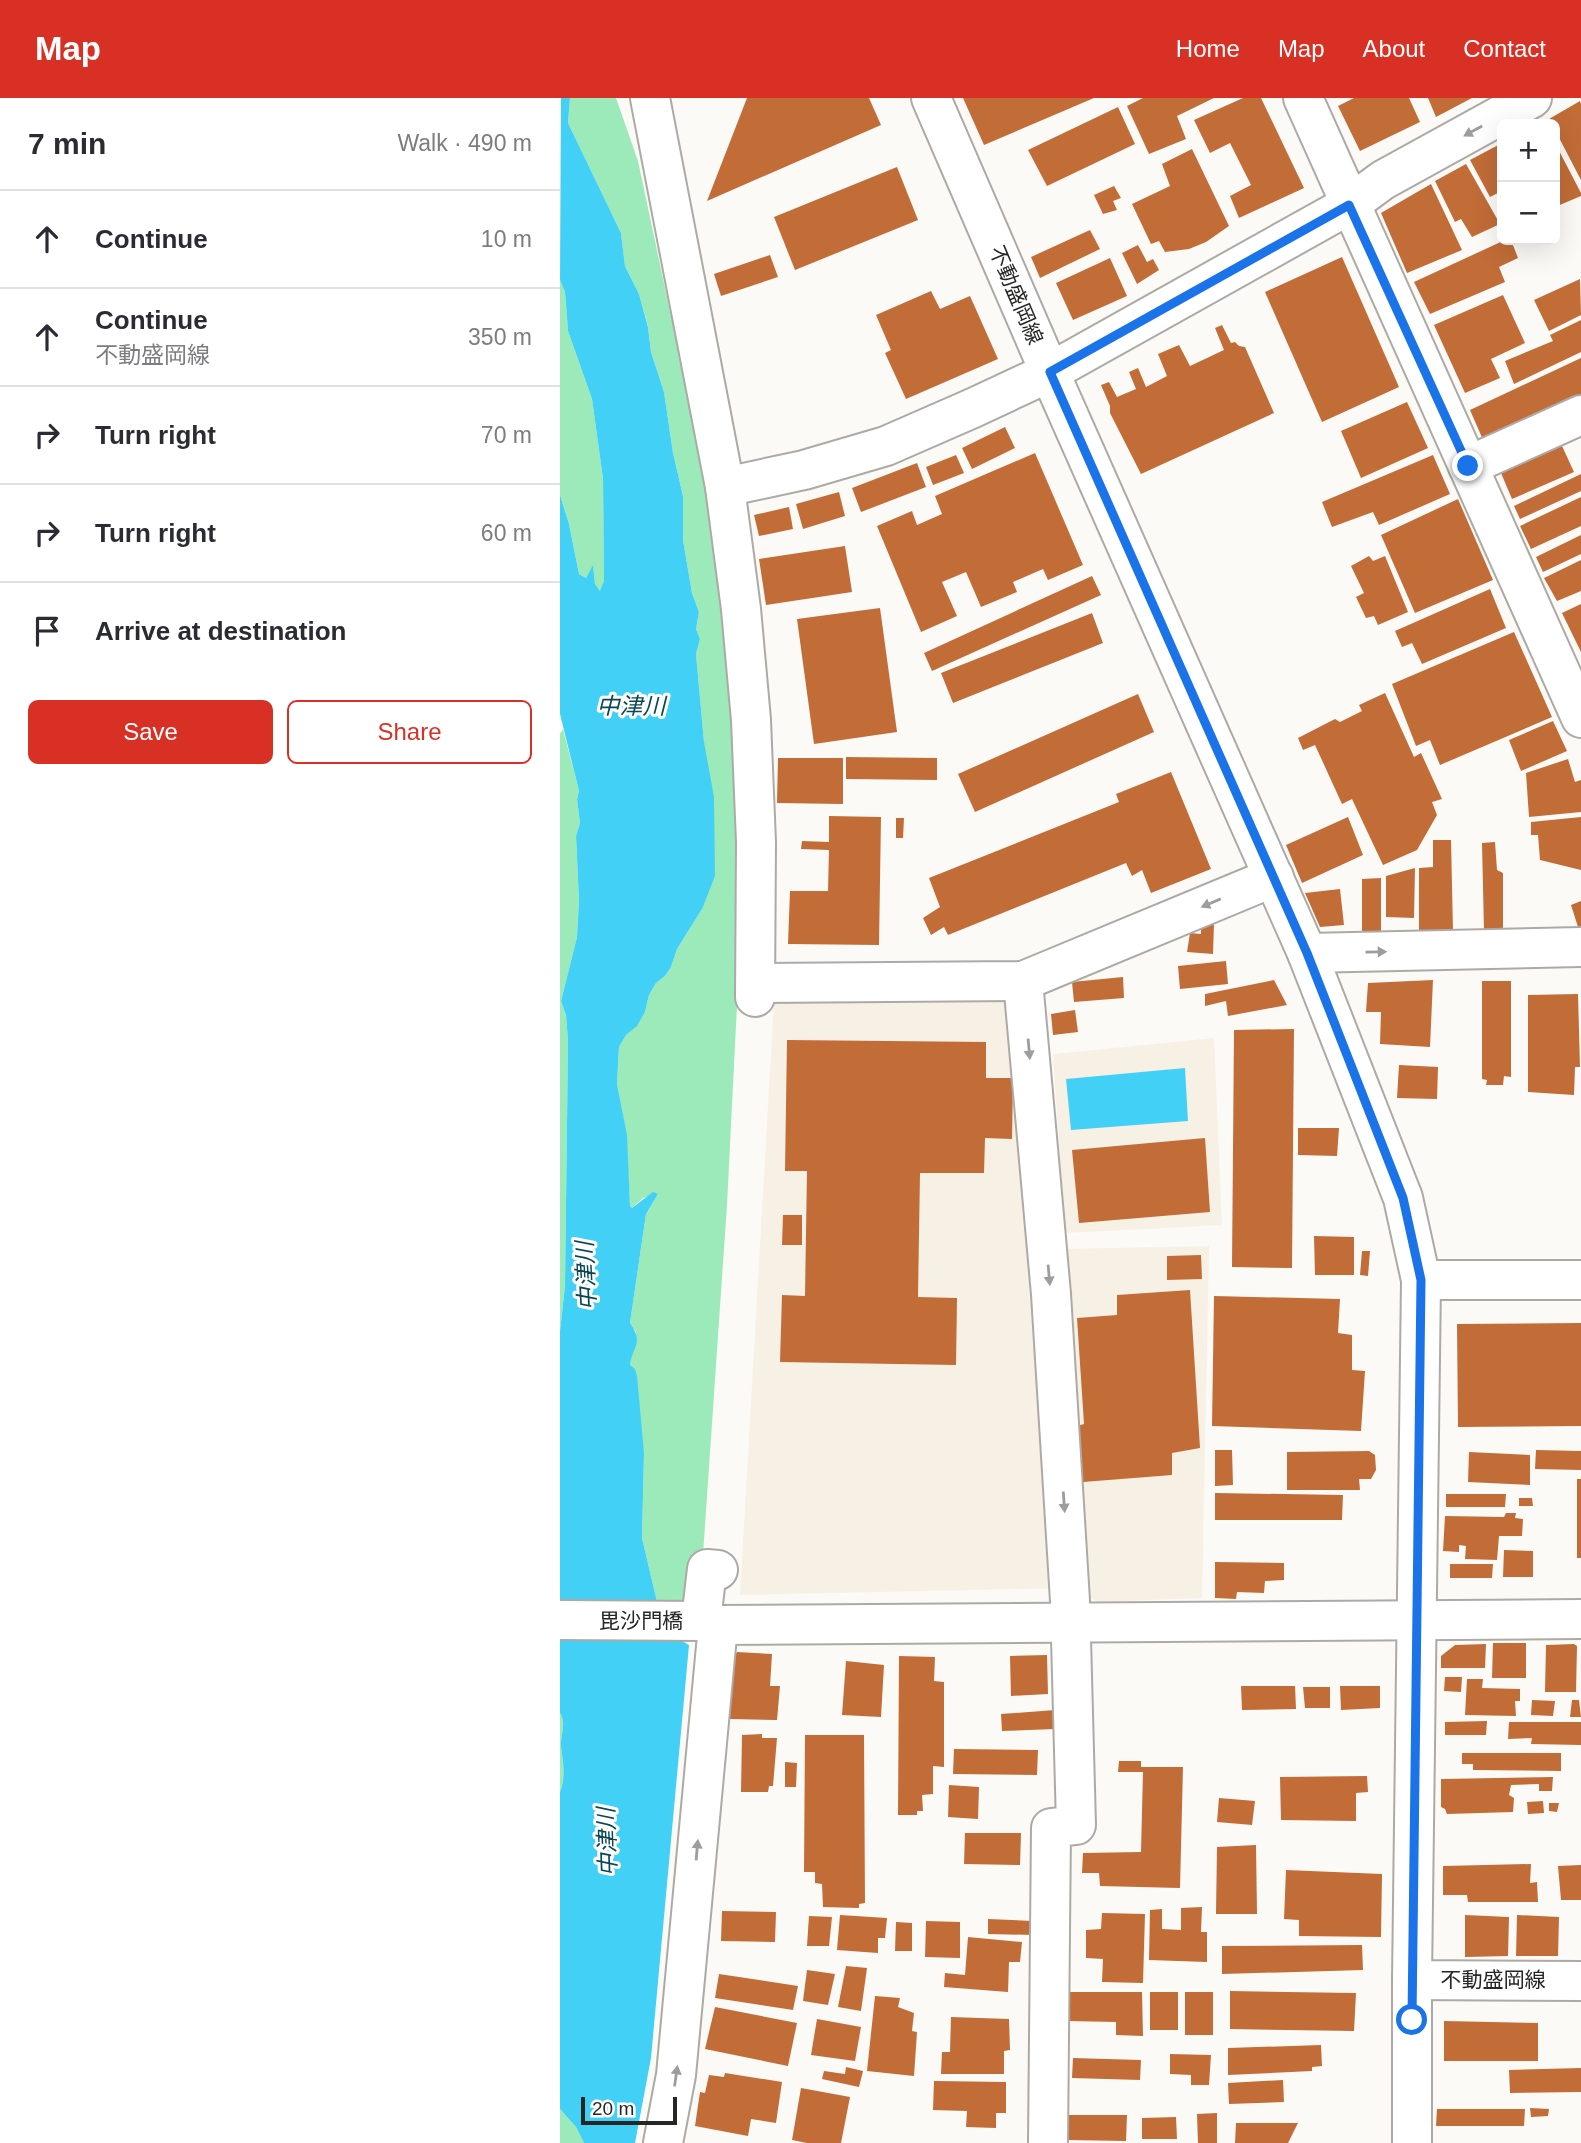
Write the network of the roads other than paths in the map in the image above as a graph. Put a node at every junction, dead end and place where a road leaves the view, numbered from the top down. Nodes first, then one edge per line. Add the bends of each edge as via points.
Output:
1 (650, 98) edge
2 (931, 98) edge
3 (1303, 98) edge
4 (1532, 98) edge
5 (1349, 205) junction
6 (1050, 372) junction
7 (1581, 415) edge
8 (1468, 466) junction
9 (725, 487) junction
10 (1581, 718) edge
11 (1274, 877) junction
12 (1581, 947) edge
13 (1307, 953) junction
14 (1023, 981) junction
15 (1421, 1280) junction
16 (1581, 1280) edge
17 (718, 1570) dead end
18 (1581, 1619) edge
19 (560, 1620) edge
20 (1417, 1620) junction
21 (1071, 1624) junction
22 (1412, 1980) junction
23 (1581, 1981) edge
24 (663, 2143) edge
25 (1048, 2143) edge
26 (1412, 2143) edge

1 - 9 street
2 - 6 street, 不動盛岡線
3 - 5 street
4 -> 5 street via 1383,180
5 - 6 street
5 - 8 street
6 - 9 street via 886,446
6 - 11 street, 不動盛岡線
7 - 8 street
8 - 10 street
9 - 14 street via 751,720 755,990
11 - 13 street, 不動盛岡線
11 -> 14 street
13 -> 12 street
13 - 15 street, 不動盛岡線 via 1403,1198
14 -> 21 street via 1051,1294
15 - 16 street
15 - 20 street, 不動盛岡線
17 - 19 street, 毘沙門橋 via 707,1569 701,1621
18 - 20 street
20 - 21 street
20 - 22 street, 不動盛岡線
24 -> 21 street via 676,2075 718,1625
21 - 25 street via 1076,1825 1051,1828
22 - 23 street, 不動盛岡線
22 - 26 street

